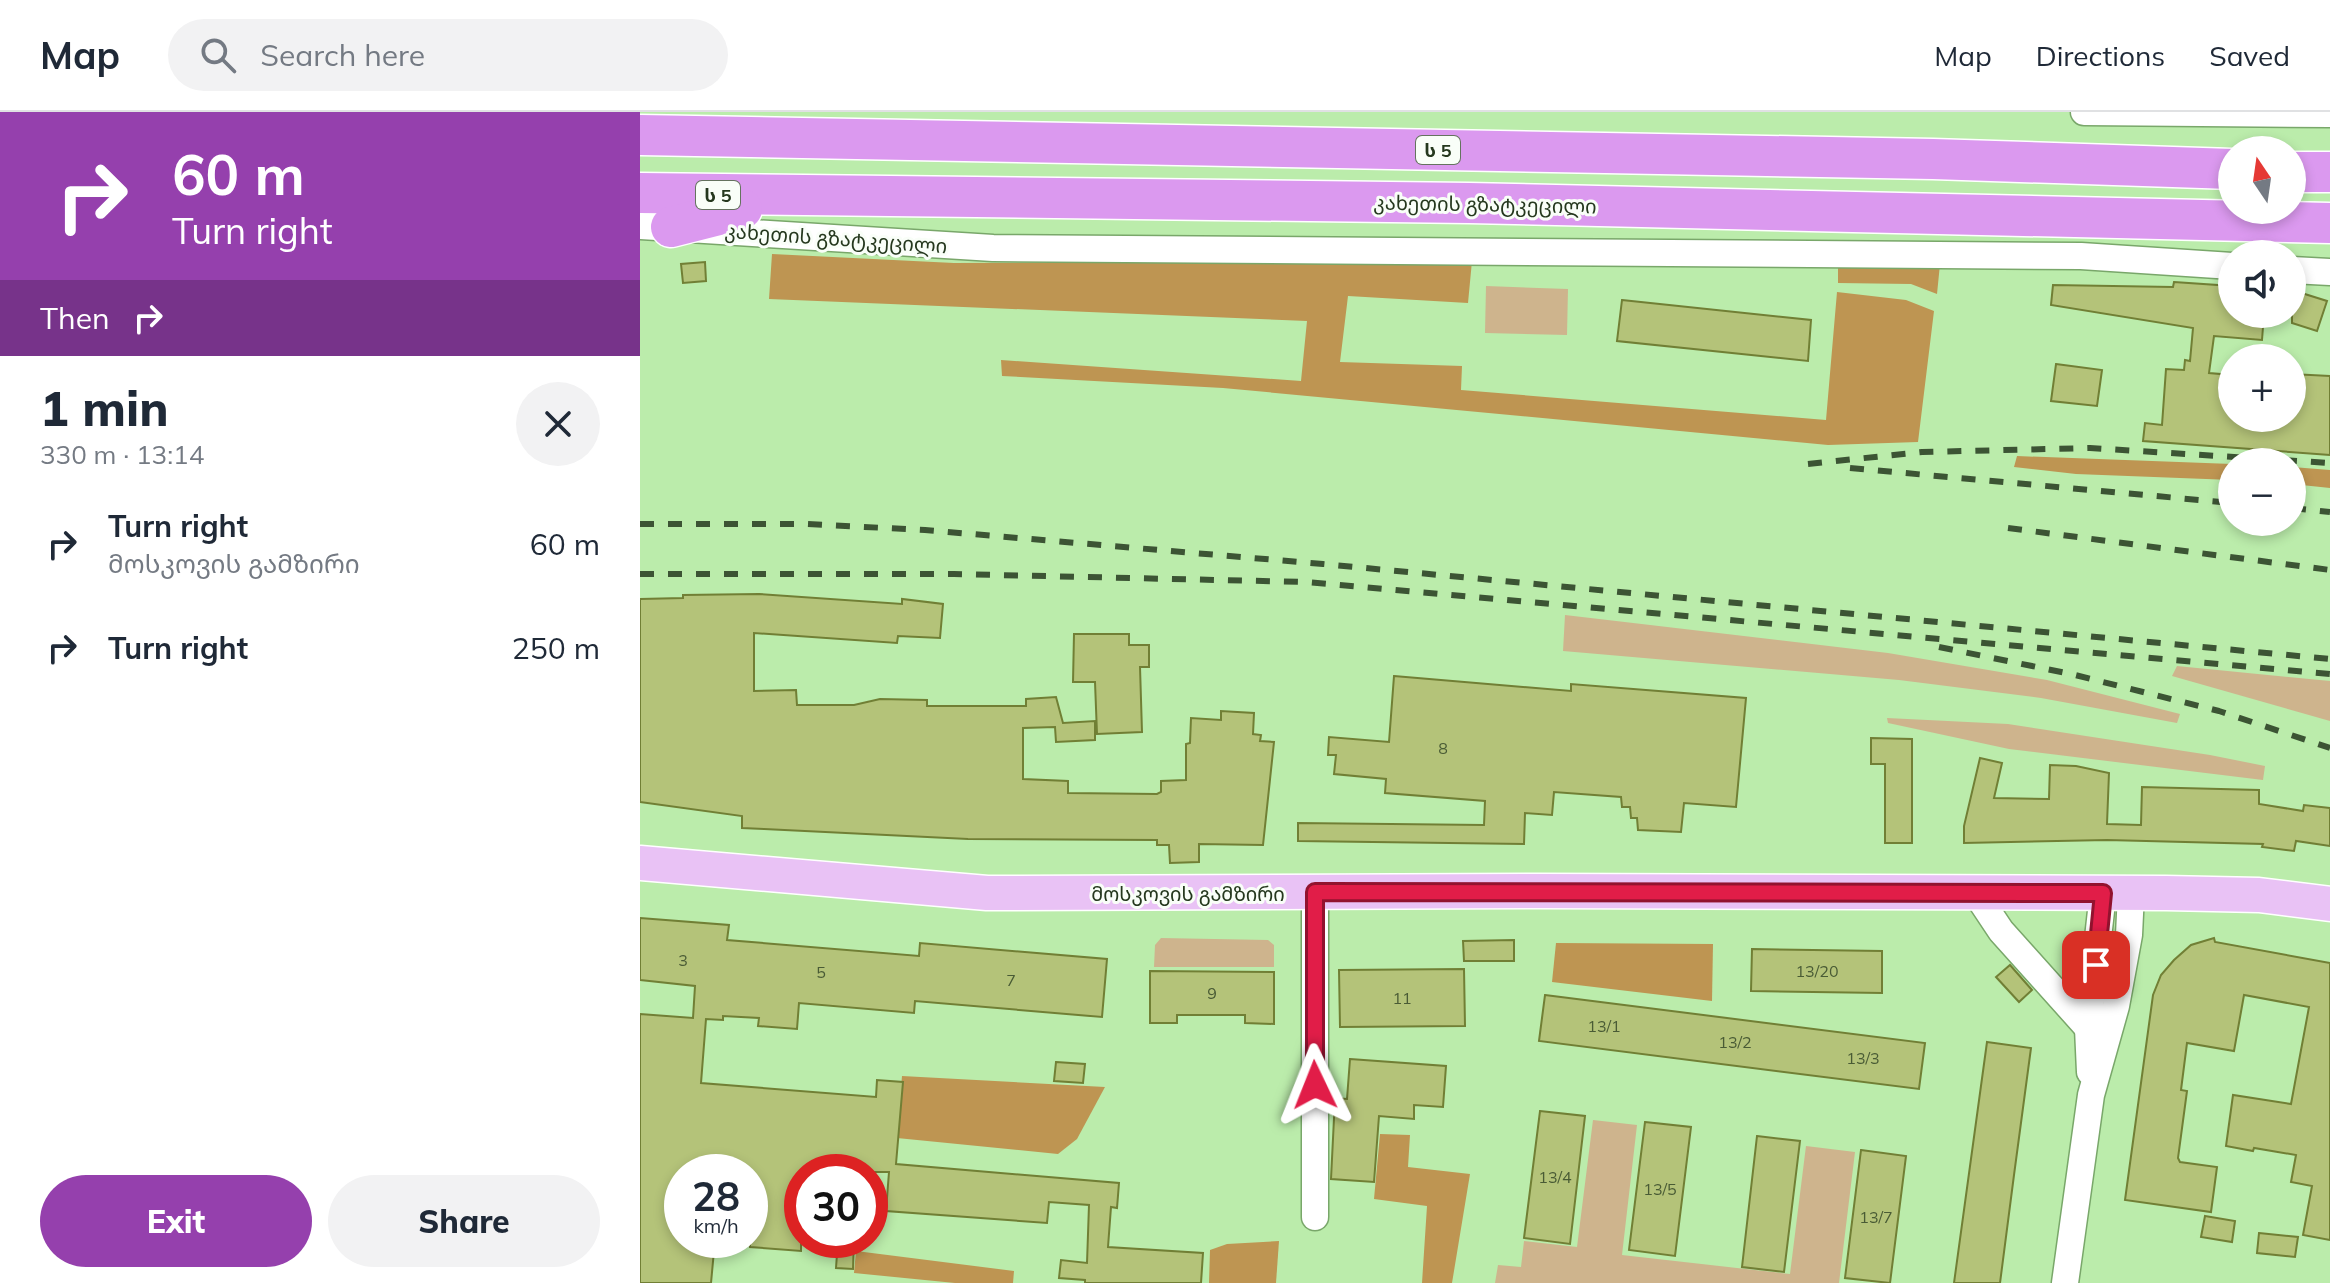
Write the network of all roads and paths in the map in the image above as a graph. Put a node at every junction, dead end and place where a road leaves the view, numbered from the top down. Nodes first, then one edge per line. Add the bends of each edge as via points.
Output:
1 (718, 112) edge
2 (2084, 112) edge
3 (2330, 114) edge
4 (642, 135) edge
5 (2218, 169) edge
6 (2306, 172) edge
7 (2330, 172) edge
8 (640, 193) edge
9 (796, 196) junction
10 (2330, 223) edge
11 (655, 226) edge
12 (2218, 265) edge
13 (2306, 271) edge
14 (2330, 272) edge
15 (640, 847) edge
16 (640, 863) edge
17 (766, 872) junction
18 (1315, 892) junction
19 (1975, 892) junction
20 (2117, 893) junction
21 (2330, 904) edge
22 (2088, 1028) junction
23 (2091, 1095) junction
24 (1315, 1217) dead end
25 (2065, 1283) edge

1 - 4 highway
2 - 3 street
4 - 5 highway, ს 5
6 - 7 highway
8 - 9 highway, კახეთის გზატკეცილი / ს 5
9 - 10 highway, კახეთის გზატკეცილი / ს 5 via 1484,204
9 - 11 highway
11 - 12 street, კახეთის გზატკეცილი via 993,248 2081,256
13 - 14 street
15 - 17 main road, მოსკოვის გამზირი
16 - 17 main road, მოსკოვის გამზირი
17 - 18 main road, მოსკოვის გამზირი via 987,893
18 - 19 main road, მოსკოვის გამზირი
18 - 24 street
19 - 20 main road, მოსკოვის გამზირი
19 - 22 street via 2001,931
20 - 21 main road, მოსკოვის გამზირი via 2259,895
20 - 22 street
20 - 23 street via 2129,935
22 - 23 street
23 - 25 street

